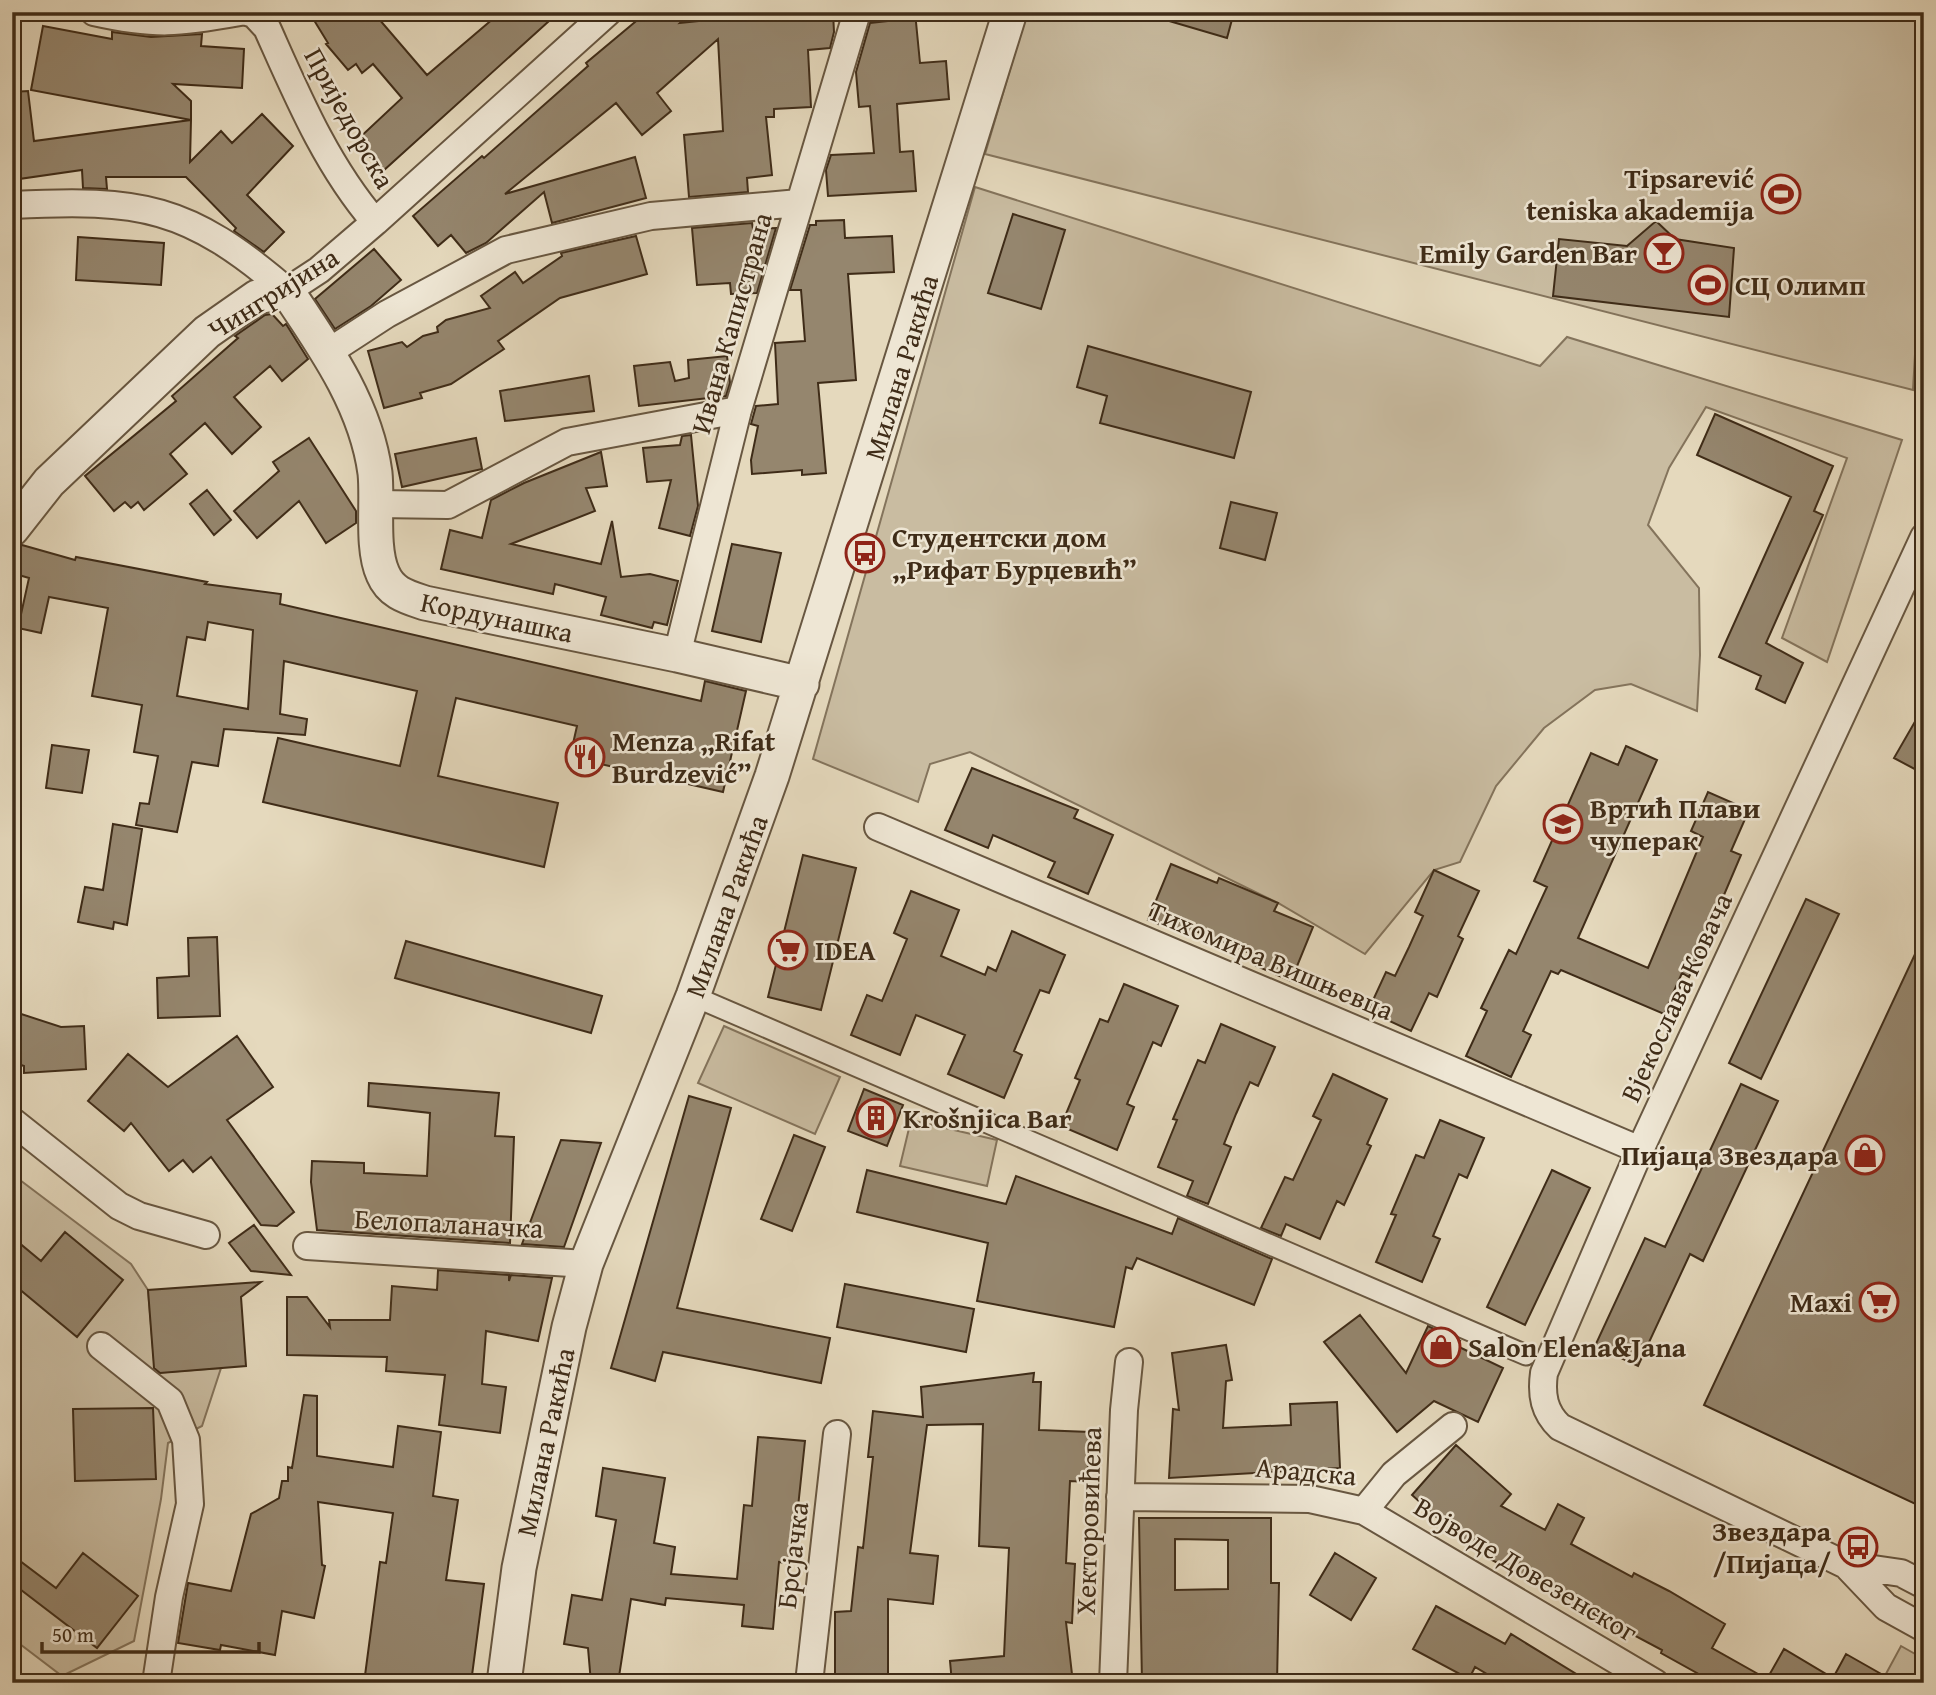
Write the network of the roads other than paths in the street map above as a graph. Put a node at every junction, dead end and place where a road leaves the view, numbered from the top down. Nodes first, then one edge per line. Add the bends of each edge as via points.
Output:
1 (94, 12) edge
2 (240, 12) edge
3 (247, 12) edge
4 (608, 12) edge
5 (857, 12) edge
6 (1010, 12) edge
7 (799, 203) junction
8 (12, 205) edge
9 (375, 222) junction
10 (287, 291) junction
11 (327, 353) junction
12 (738, 410) junction
13 (377, 504) junction
14 (12, 529) edge
15 (1924, 537) edge
16 (677, 655) junction
17 (802, 684) junction
18 (878, 827) dead end
19 (693, 996) junction
20 (12, 1121) edge
21 (1640, 1150) junction
22 (206, 1235) dead end
23 (307, 1246) dead end
24 (586, 1264) junction
25 (101, 1346) dead end
26 (1526, 1355) dead end
27 (1129, 1362) dead end
28 (1453, 1426) dead end
29 (837, 1434) dead end
30 (1120, 1497) junction
31 (1364, 1511) junction
32 (1846, 1565) junction
33 (1924, 1584) edge
34 (1924, 1628) edge
35 (156, 1683) edge
36 (505, 1683) edge
37 (809, 1683) edge
38 (1113, 1683) edge
39 (1655, 1683) edge

1 - 2 street via 158,23 196,22
3 - 9 street, Приједорска via 267,28 313,129
4 - 9 street, Чингријина
5 - 7 street, Ивана Капистрана
6 - 17 street, Милана Ракића
7 - 11 street via 651,216 506,250 387,314
7 - 12 street, Ивана Капистрана
8 - 10 street, Кордунашка via 87,202 149,208 230,245
9 - 10 street, Чингријина
10 - 11 street, Кордунашка
10 - 14 street, Чингријина via 257,297 207,332 49,481
11 - 13 street, Кордунашка via 366,434
12 - 13 street via 567,442 448,505
12 - 16 street, Ивана Капистрана
13 - 16 street, Кордунашка via 379,559 388,583 399,594
15 - 21 street, Вјекослава Ковача
16 - 17 street, Кордунашка
17 - 19 street, Милана Ракића
18 - 21 street, Тихомира Вишњевца
19 - 24 street, Милана Ракића
19 - 26 street
20 - 22 street via 118,1206
21 - 32 street, Вјекослава Ковача via 1544,1373 1541,1392 1549,1417 1560,1427
23 - 24 street, Белопаланачка
24 - 36 street, Милана Ракића via 519,1568
25 - 35 street via 170,1402 186,1440 190,1504
27 - 30 street, Хекторовићева
28 - 31 street, Арадска via 1394,1474
29 - 37 street, Брсјачка
30 - 31 street, Арадска via 1310,1499
30 - 38 street, Хекторовићева
31 - 39 street, Војводе Довезенског
32 - 33 street, Вјекослава Ковача via 1901,1573
32 - 34 street, Вјекослава Ковача via 1886,1607

